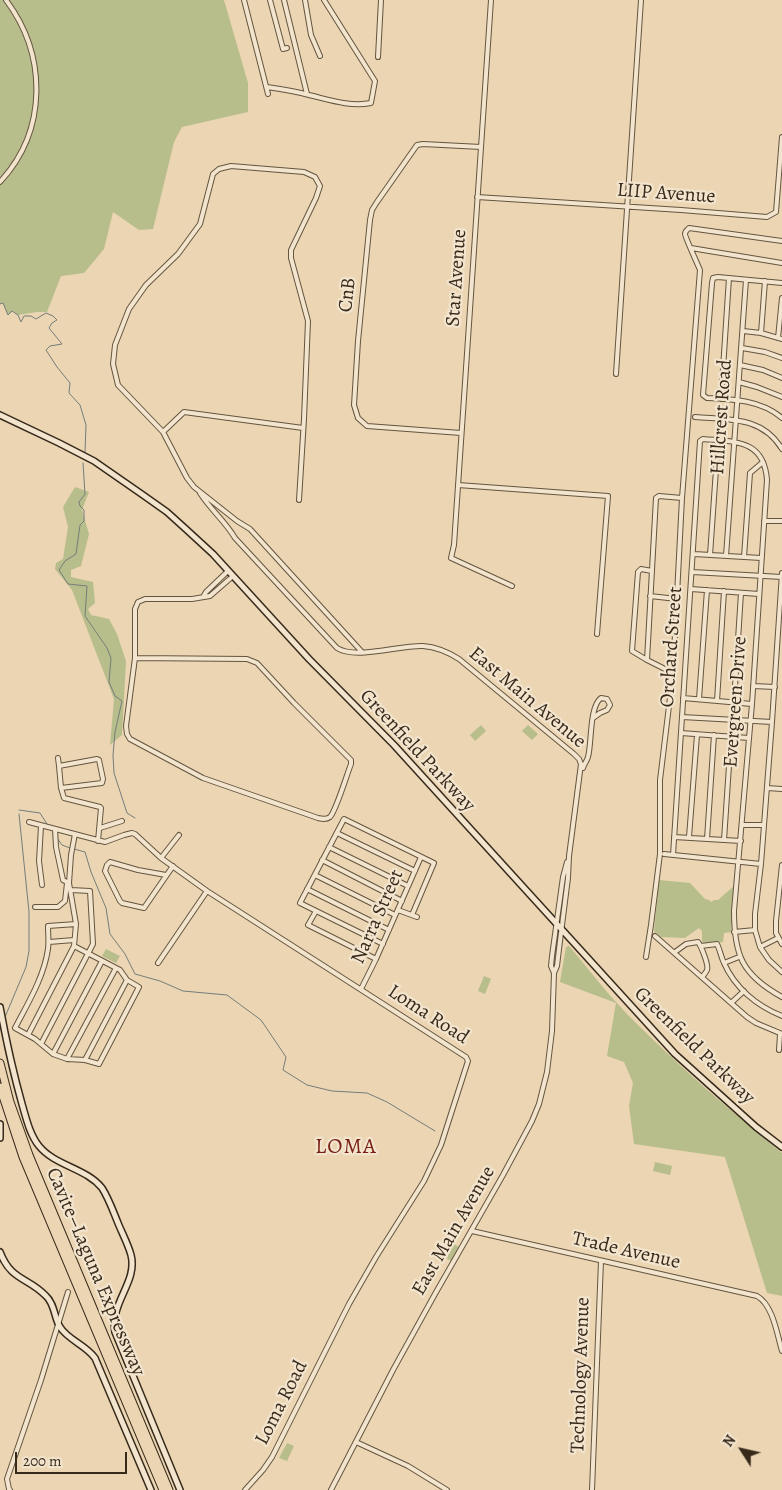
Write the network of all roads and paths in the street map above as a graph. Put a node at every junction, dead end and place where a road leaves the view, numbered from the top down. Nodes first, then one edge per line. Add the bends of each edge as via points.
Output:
1 (6, 0) edge
2 (244, 0) edge
3 (270, 0) edge
4 (284, 0) edge
5 (304, 0) edge
6 (324, 0) edge
7 (381, 0) edge
8 (491, 0) edge
9 (641, 0) edge
10 (287, 48) dead end
11 (320, 56) dead end
12 (378, 57) dead end
13 (267, 87) junction
14 (268, 94) dead end
15 (307, 94) junction
16 (782, 137) edge
17 (481, 147) junction
18 (0, 182) edge
19 (477, 197) junction
20 (627, 207) junction
21 (782, 241) edge
22 (691, 248) junction
23 (782, 262) edge
24 (729, 278) junction
25 (746, 280) junction
26 (765, 282) junction
27 (782, 283) edge
28 (782, 298) edge
29 (743, 331) junction
30 (761, 333) junction
31 (780, 338) edge
32 (742, 348) junction
33 (782, 358) edge
34 (740, 365) junction
35 (616, 374) dead end
36 (782, 378) edge
37 (739, 382) junction
38 (782, 397) edge
39 (721, 399) junction
40 (738, 400) junction
41 (0, 415) edge
42 (695, 417) dead end
43 (782, 418) edge
44 (737, 420) junction
45 (303, 428) junction
46 (163, 432) junction
47 (461, 433) junction
48 (718, 441) junction
49 (735, 442) junction
50 (782, 450) edge
51 (763, 462) junction
52 (458, 485) junction
53 (200, 493) junction
54 (682, 498) junction
55 (299, 500) dead end
56 (764, 520) junction
57 (782, 522) edge
58 (694, 554) junction
59 (710, 555) junction
60 (726, 556) junction
61 (744, 557) junction
62 (761, 558) junction
63 (652, 571) junction
64 (692, 572) junction
65 (230, 573) junction
66 (782, 575) edge
67 (760, 576) junction
68 (512, 586) dead end
69 (691, 589) junction
70 (707, 590) junction
71 (724, 591) junction
72 (741, 593) junction
73 (759, 594) junction
74 (650, 596) junction
75 (677, 599) junction
76 (781, 613) edge
77 (597, 634) dead end
78 (777, 650) junction
79 (782, 650) edge
80 (362, 652) junction
81 (135, 658) junction
82 (647, 660) junction
83 (673, 673) junction
84 (753, 686) junction
85 (775, 687) junction
86 (684, 698) junction
87 (699, 699) junction
88 (717, 701) junction
89 (734, 702) junction
90 (752, 704) junction
91 (682, 716) junction
92 (593, 718) junction
93 (751, 721) junction
94 (772, 722) junction
95 (681, 733) junction
96 (697, 734) junction
97 (714, 735) junction
98 (731, 736) junction
99 (749, 738) junction
100 (58, 758) dead end
101 (59, 766) junction
102 (582, 769) junction
103 (61, 788) junction
104 (767, 788) junction
105 (782, 789) edge
106 (122, 821) dead end
107 (29, 822) dead end
108 (743, 824) junction
109 (764, 825) junction
110 (41, 826) junction
111 (100, 828) junction
112 (55, 829) junction
113 (337, 833) junction
114 (75, 834) junction
115 (179, 835) dead end
116 (674, 836) junction
117 (689, 837) junction
118 (707, 839) junction
119 (724, 840) junction
120 (98, 841) junction
121 (741, 841) junction
122 (329, 847) junction
123 (664, 854) dead end
124 (673, 855) junction
125 (569, 856) junction
126 (421, 857) junction
127 (161, 858) junction
128 (322, 860) junction
129 (739, 862) junction
130 (761, 864) junction
131 (782, 865) edge
132 (173, 866) junction
133 (415, 871) junction
134 (166, 875) junction
135 (315, 875) junction
136 (42, 885) dead end
137 (69, 886) junction
138 (408, 886) junction
139 (307, 889) junction
140 (207, 891) junction
141 (402, 901) junction
142 (35, 907) dead end
143 (398, 910) junction
144 (316, 911) junction
145 (396, 915) junction
146 (412, 915) junction
147 (417, 917) dead end
148 (76, 924) junction
149 (557, 924) junction
150 (389, 930) junction
151 (562, 930) junction
152 (755, 930) junction
153 (734, 932) junction
154 (655, 936) dead end
155 (778, 938) junction
156 (74, 940) junction
157 (49, 942) junction
158 (383, 944) junction
159 (782, 944) edge
160 (74, 946) junction
161 (701, 946) junction
162 (760, 947) junction
163 (675, 952) junction
164 (88, 954) junction
165 (646, 957) dead end
166 (739, 957) junction
167 (376, 959) junction
168 (102, 961) junction
169 (158, 963) dead end
170 (724, 963) junction
171 (116, 968) junction
172 (782, 972) edge
173 (554, 973) junction
174 (702, 977) junction
175 (127, 980) junction
176 (361, 989) junction
177 (744, 992) junction
178 (782, 997) edge
179 (731, 1003) junction
180 (0, 1007) edge
181 (782, 1016) edge
182 (781, 1034) edge
183 (28, 1036) junction
184 (41, 1044) junction
185 (779, 1050) dead end
186 (53, 1054) junction
187 (67, 1059) junction
188 (86, 1060) junction
189 (0, 1063) edge
190 (0, 1087) edge
191 (0, 1124) edge
192 (0, 1138) edge
193 (782, 1148) edge
194 (472, 1231) junction
195 (0, 1252) edge
196 (601, 1261) junction
197 (68, 1292) dead end
198 (58, 1323) junction
199 (782, 1351) edge
200 (356, 1442) junction
201 (10, 1490) edge
202 (151, 1490) edge
203 (163, 1490) edge
204 (170, 1490) edge
205 (180, 1490) edge
206 (245, 1490) edge
207 (331, 1490) edge
208 (447, 1490) edge
209 (592, 1490) edge

1 - 18 street via 27,36 34,57 37,89 26,141 17,160
2 - 13 street
3 - 10 street via 283,49
4 - 15 street
5 - 11 street via 311,35
6 - 15 street via 375,81 371,103 341,103
7 - 12 street
8 - 17 street, Star Avenue
9 - 20 street
13 - 14 street
13 - 15 street
16 - 20 street, LIIP Avenue via 778,200 776,212 772,215
17 - 19 street, Star Avenue
17 - 47 street, CnB via 418,145 374,206 370,220 354,402 357,416 367,426
19 - 20 street, LIIP Avenue
19 - 47 street, Star Avenue
20 - 35 street
21 - 22 street via 689,228 685,235
22 - 23 street
22 - 54 street via 700,270
24 - 25 street
24 - 39 street
24 - 39 street via 713,278 712,282 703,395
25 - 26 street
25 - 29 street, Hillcrest Road
26 - 27 street
26 - 30 street
28 - 31 street
29 - 30 street
29 - 32 street, Hillcrest Road
30 - 31 street
32 - 33 street
32 - 34 street, Hillcrest Road
34 - 36 street
34 - 37 street, Hillcrest Road
37 - 38 street
37 - 40 street, Hillcrest Road
39 - 40 street
40 - 43 street via 760,405
40 - 44 street, Hillcrest Road
41 - 65 main road, Greenfield Parkway via 76,451 118,476 195,536
42 - 44 street
44 - 49 street, Hillcrest Road
44 - 50 street via 764,430
45 - 46 street via 184,412
45 - 46 street, East Main Avenue via 308,321 291,258 320,186 315,177 304,172 231,166 214,174 200,224 178,254 146,285 129,309 114,345 113,364 118,385
45 - 55 street, East Main Avenue
46 - 53 street, East Main Avenue via 187,478
47 - 52 street, Star Avenue
48 - 49 street
48 - 58 street, Orchard Street via 700,441
48 - 59 street
49 - 51 street via 753,449
49 - 60 street, Hillcrest Road
51 - 56 street, Evergreen Drive via 767,480
51 - 61 street via 750,473
52 - 68 street, Star Avenue via 451,558
52 - 77 street via 608,496
53 - 80 street, East Main Avenue via 250,529
53 - 80 street, East Main Avenue via 235,538 332,644 344,652
54 - 63 street via 656,498
54 - 75 street
56 - 57 street
56 - 62 street, Evergreen Drive
58 - 59 street
58 - 64 street, Orchard Street
59 - 60 street
60 - 61 street
61 - 62 street
62 - 67 street, Evergreen Drive
63 - 74 street
63 - 82 street via 641,569 638,572 632,650
64 - 67 street
64 - 69 street, Orchard Street
65 - 81 street via 204,597 139,601 135,610
65 - 149 main road, Greenfield Parkway via 394,745
66 - 67 street
66 - 76 street
67 - 73 street, Evergreen Drive
69 - 70 street
69 - 86 street, Orchard Street
70 - 71 street
70 - 87 street
71 - 72 street
71 - 88 street
72 - 73 street
72 - 89 street
73 - 84 street, Evergreen Drive
74 - 75 street
74 - 82 street
75 - 83 street
76 - 78 street
78 - 79 street
78 - 85 street
80 - 102 street, East Main Avenue via 421,646 447,652 576,756
81 - 81 street via 126,726 129,738 207,780 318,818 330,816 351,760 257,663 245,659
82 - 83 street
83 - 165 street via 660,780 660,854
84 - 85 street
84 - 90 street, Evergreen Drive
85 - 94 street
86 - 87 street
86 - 91 street, Orchard Street
87 - 88 street
88 - 89 street
89 - 90 street
90 - 93 street, Evergreen Drive
91 - 93 street
91 - 95 street, Orchard Street
92 - 92 street via 608,709 607,699 598,701
92 - 102 street via 588,758
93 - 94 street
93 - 99 street, Evergreen Drive
94 - 104 street
95 - 96 street
95 - 116 street, Orchard Street
96 - 97 street
96 - 117 street
97 - 98 street
97 - 118 street
98 - 99 street
98 - 119 street
99 - 108 street, Evergreen Drive
100 - 101 street
101 - 103 street
101 - 103 street via 97,759 103,779 102,783
102 - 125 street, East Main Avenue
103 - 111 street via 64,798 100,806
104 - 105 street
104 - 109 street
106 - 111 street
107 - 110 street
108 - 109 street
108 - 121 street, Evergreen Drive
109 - 130 street
110 - 112 street
110 - 136 street via 39,860
111 - 120 street
112 - 114 street
112 - 137 street via 63,880
113 - 122 street
113 - 126 street via 344,820
113 - 133 street
114 - 120 street
114 - 137 street
115 - 127 street
116 - 117 street
116 - 124 street, Orchard Street
117 - 118 street
118 - 119 street
119 - 121 street
120 - 127 street, Loma Road via 105,842 132,833
121 - 129 street, Evergreen Drive
122 - 128 street
122 - 138 street
123 - 124 street
124 - 129 street
125 - 149 street, East Main Avenue
125 - 151 street, East Main Avenue
126 - 133 street, Narra Street
126 - 146 street via 434,863
127 - 132 street, Loma Road
128 - 135 street
128 - 141 street
129 - 130 street
129 - 153 street, Evergreen Drive
130 - 152 street
131 - 155 street via 776,921
132 - 134 street
132 - 140 street, Loma Road
133 - 138 street, Narra Street
134 - 134 street via 144,908 120,901 105,871 110,862
135 - 139 street
135 - 145 street
137 - 142 street via 65,901 58,907
137 - 148 street
137 - 164 street via 90,892 93,944
138 - 141 street, Narra Street
139 - 144 street via 300,903
139 - 150 street
140 - 169 street
140 - 176 street, Loma Road
141 - 143 street, Narra Street
143 - 145 street, Narra Street
143 - 146 street
144 - 158 street
144 - 167 street via 308,925
145 - 150 street, Narra Street
146 - 147 street
148 - 156 street
148 - 157 street via 48,926
149 - 151 main road, Greenfield Parkway
149 - 173 street, East Main Avenue via 551,966
150 - 158 street, Narra Street
151 - 173 street, East Main Avenue
151 - 193 main road, Greenfield Parkway via 675,1054
152 - 153 street
152 - 162 street
153 - 166 street, Evergreen Drive
154 - 163 street
155 - 159 street
155 - 162 street
156 - 157 street
156 - 160 street
157 - 183 street via 42,975 15,1028
158 - 167 street, Narra Street
160 - 164 street
160 - 183 street
161 - 163 street via 696,941
161 - 170 street via 717,944
161 - 174 street via 708,969
162 - 172 street
163 - 174 street
164 - 168 street
164 - 184 street
166 - 170 street
166 - 178 street, Evergreen Drive via 751,975
167 - 176 street, Narra Street
168 - 171 street
168 - 186 street
170 - 177 street
171 - 175 street
171 - 187 street
173 - 194 street, East Main Avenue via 551,1039 539,1104
174 - 179 street
175 - 188 street
175 - 188 street via 139,988 99,1064
176 - 206 street, Loma Road via 468,1061 441,1145 424,1181 349,1304 272,1457
177 - 179 street
177 - 181 street via 758,1004
179 - 182 street via 756,1023
180 - 205 main road via 13,1074 36,1142 48,1155 100,1186 128,1247 131,1272 116,1309 115,1332
182 - 185 street
183 - 184 street
184 - 186 street
186 - 187 street
187 - 188 street
189 - 204 highway, Cavite–Laguna Expressway via 29,1155
190 - 203 highway, Cavite–Laguna Expressway via 23,1157
191 - 192 main road
194 - 196 street, Trade Avenue
194 - 200 street, East Main Avenue
195 - 198 main road via 15,1274 49,1298
196 - 199 street, Trade Avenue via 757,1296 768,1307
196 - 209 street, Technology Avenue
197 - 198 street
198 - 201 street via 7,1479
198 - 202 main road via 94,1358
200 - 207 street, East Main Avenue
200 - 208 street via 408,1466

